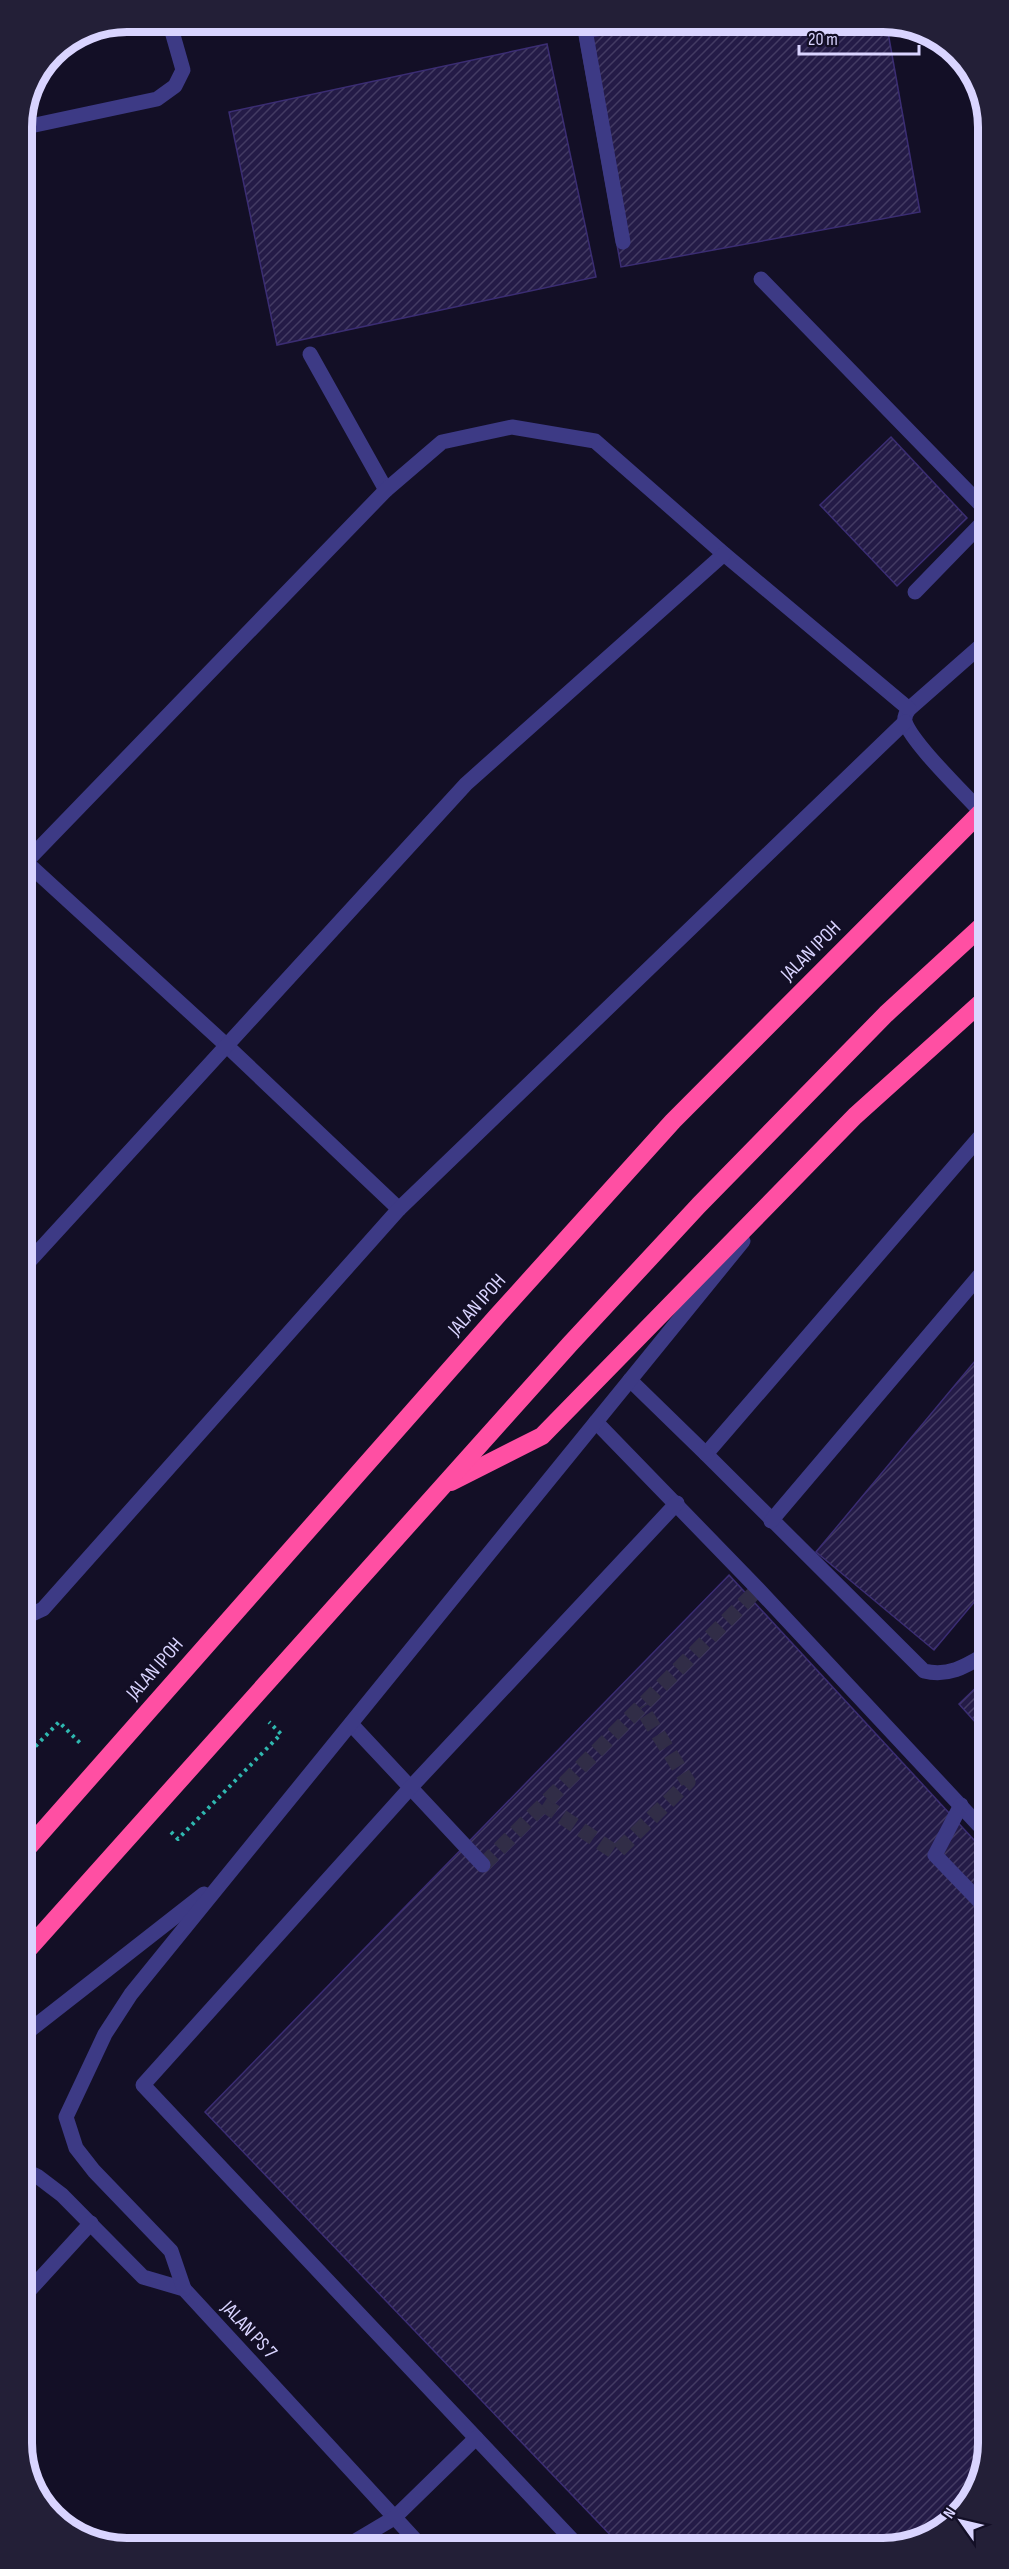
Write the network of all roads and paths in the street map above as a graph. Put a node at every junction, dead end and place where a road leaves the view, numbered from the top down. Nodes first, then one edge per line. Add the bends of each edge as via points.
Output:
1 (172, 32) edge
2 (585, 32) edge
3 (32, 126) edge
4 (623, 242) dead end
5 (760, 279) dead end
6 (310, 354) dead end
7 (386, 490) junction
8 (977, 500) edge
9 (977, 528) edge
10 (724, 554) junction
11 (915, 592) dead end
12 (977, 650) edge
13 (907, 715) junction
14 (977, 806) edge
15 (977, 816) edge
16 (32, 856) edge
17 (32, 871) edge
18 (977, 930) edge
19 (977, 1006) edge
20 (226, 1045) junction
21 (977, 1140) edge
22 (792, 1182) junction
23 (399, 1209) junction
24 (32, 1258) edge
25 (977, 1278) edge
26 (630, 1380) junction
27 (596, 1422) junction
28 (706, 1454) junction
29 (442, 1486) junction
30 (677, 1503) junction
31 (771, 1521) junction
32 (32, 1614) edge
33 (977, 1659) edge
34 (249, 1703) junction
35 (59, 1722) dead end
36 (351, 1724) junction
37 (32, 1750) edge
38 (411, 1787) junction
39 (961, 1806) junction
40 (977, 1823) edge
41 (178, 1839) dead end
42 (32, 1843) edge
43 (483, 1865) dead end
44 (226, 1878) junction
45 (977, 1899) edge
46 (32, 1945) edge
47 (32, 2029) edge
48 (32, 2174) edge
49 (91, 2223) junction
50 (32, 2287) edge
51 (184, 2289) junction
52 (476, 2438) junction
53 (394, 2518) junction
54 (362, 2537) edge
55 (413, 2537) edge
56 (571, 2538) edge

1 - 3 street via 183,69 175,86 157,99
2 - 4 street
5 - 8 street
6 - 7 street
7 - 10 street via 442,442 512,427 595,441
7 - 16 street
9 - 11 street
10 - 13 street
10 - 20 street via 465,784
12 - 13 street
13 - 14 street via 917,741
13 - 23 street
15 - 42 highway, JALAN IPOH via 674,1121
17 - 20 street
18 - 29 highway via 886,1014 699,1205
19 - 22 highway via 855,1116
20 - 23 street
20 - 24 street
21 - 28 street
22 - 26 street
22 - 29 highway via 542,1436
23 - 32 street via 43,1608
25 - 31 street
26 - 27 street
26 - 28 street
27 - 30 street
27 - 36 street
28 - 31 street
29 - 34 highway
30 - 38 street
30 - 39 street
31 - 33 street via 924,1671 957,1671
34 - 41 path via 280,1734
34 - 46 highway
35 - 37 path
36 - 38 street
36 - 44 street
38 - 43 street
38 - 52 street via 143,2085
39 - 40 street
39 - 45 street via 934,1855
44 - 47 street
44 - 51 street via 131,1994 111,2024 66,2117 76,2148 93,2171 171,2251
48 - 49 street
49 - 50 street
49 - 51 street via 143,2277
51 - 53 street, JALAN PS 7
52 - 53 street
52 - 56 street
53 - 54 street
53 - 55 street, JALAN PS 7

